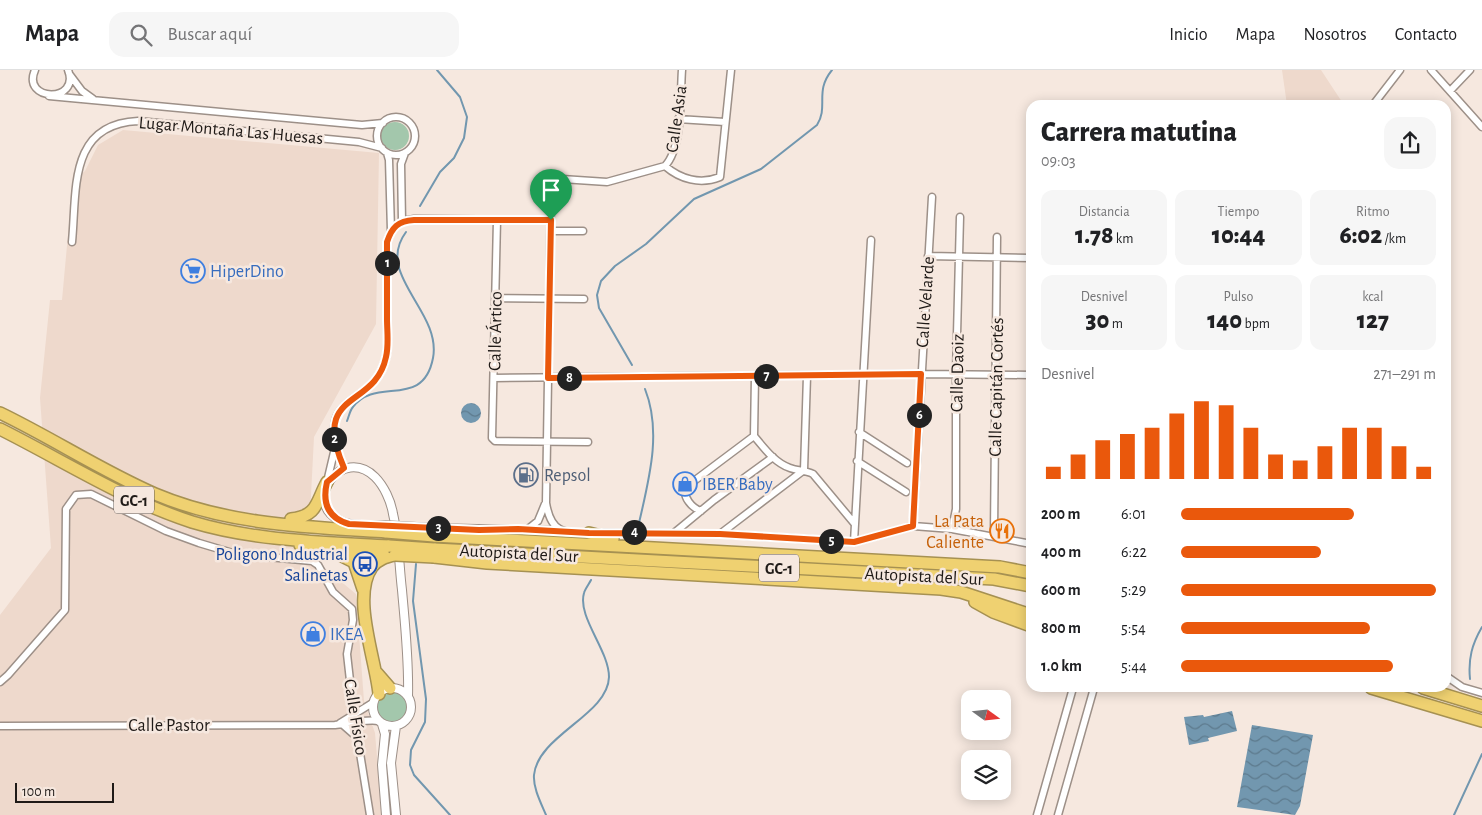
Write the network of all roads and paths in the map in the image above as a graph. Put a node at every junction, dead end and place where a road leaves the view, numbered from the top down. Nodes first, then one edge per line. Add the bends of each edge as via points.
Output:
1 (34, 70) edge
2 (682, 70) edge
3 (731, 70) edge
4 (1400, 70) edge
5 (1431, 70) edge
6 (1470, 70) edge
7 (69, 73) edge
8 (1450, 91) junction
9 (49, 96) junction
10 (94, 100) junction
11 (1377, 100) edge
12 (678, 119) junction
13 (725, 122) junction
14 (383, 123) junction
15 (362, 125) junction
16 (1482, 127) edge
17 (377, 135) junction
18 (363, 142) junction
19 (384, 151) junction
20 (404, 153) junction
21 (665, 166) junction
22 (932, 198) dead end
23 (960, 217) dead end
24 (495, 220) junction
25 (551, 220) junction
26 (402, 221) junction
27 (390, 231) junction
28 (551, 231) junction
29 (583, 231) dead end
30 (997, 237) dead end
31 (871, 240) dead end
32 (72, 242) dead end
33 (928, 256) junction
34 (959, 257) junction
35 (997, 258) junction
36 (1026, 258) edge
37 (496, 298) junction
38 (550, 299) junction
39 (584, 299) dead end
40 (921, 374) junction
41 (956, 374) junction
42 (996, 374) junction
43 (862, 375) junction
44 (1026, 375) edge
45 (756, 376) junction
46 (807, 376) junction
47 (494, 378) junction
48 (548, 378) junction
49 (0, 413) edge
50 (0, 429) edge
51 (859, 432) junction
52 (754, 436) junction
53 (547, 442) junction
54 (588, 442) dead end
55 (335, 448) junction
56 (773, 457) junction
57 (858, 461) junction
58 (907, 462) dead end
59 (344, 468) junction
60 (804, 470) junction
61 (327, 482) junction
62 (906, 492) dead end
63 (155, 494) junction
64 (546, 503) junction
65 (692, 506) junction
66 (701, 510) junction
67 (292, 519) junction
68 (690, 520) junction
69 (854, 522) junction
70 (349, 524) junction
71 (913, 526) junction
72 (385, 529) junction
73 (528, 529) junction
74 (952, 529) junction
75 (479, 530) junction
76 (562, 531) junction
77 (434, 532) junction
78 (589, 533) junction
79 (674, 533) junction
80 (720, 534) junction
81 (992, 536) junction
82 (280, 539) junction
83 (613, 539) junction
84 (854, 542) junction
85 (1026, 543) edge
86 (683, 548) junction
87 (328, 551) junction
88 (392, 552) junction
89 (434, 553) junction
90 (1026, 572) edge
91 (1026, 585) edge
92 (941, 589) junction
93 (365, 600) junction
94 (1026, 613) edge
95 (1026, 624) edge
96 (409, 667) junction
97 (377, 673) junction
98 (1451, 680) edge
99 (0, 682) edge
100 (393, 688) junction
101 (1072, 692) edge
102 (1093, 692) edge
103 (1384, 692) edge
104 (1436, 692) edge
105 (1482, 693) edge
106 (408, 696) junction
107 (376, 698) junction
108 (1482, 706) edge
109 (354, 716) junction
110 (1482, 721) edge
111 (381, 722) junction
112 (355, 723) junction
113 (340, 724) junction
114 (0, 726) edge
115 (396, 726) junction
116 (358, 739) junction
117 (370, 815) edge
118 (386, 815) edge
119 (396, 815) edge
120 (1037, 815) edge
121 (1058, 815) edge

1 - 9 street via 34,83 40,92
2 - 12 street, Calle Asia
3 - 13 street
4 - 11 street
5 - 8 street
6 - 8 street
7 - 9 street via 69,83 64,90
7 - 10 street via 82,91
8 - 16 street
9 - 10 street, Lugar Montaña Las Huesas
10 - 15 street, Lugar Montaña Las Huesas
12 - 13 street
12 - 21 street, Calle Asia via 674,153
13 - 21 street via 720,177 710,181 681,178
14 - 15 street, Lugar Montaña Las Huesas
14 - 17 street
14 - 20 street, Lugar Montaña Las Huesas via 399,118 410,124 413,143
15 - 17 street, Lugar Montaña Las Huesas
17 - 18 street, Lugar Montaña Las Huesas
17 - 19 street
18 - 19 street, Lugar Montaña Las Huesas
18 - 32 street, Lugar Montaña Las Huesas via 120,122 96,134 86,146 80,161
19 - 20 street, Lugar Montaña Las Huesas
19 - 27 street via 389,160
20 - 26 street, Lugar Montaña Las Huesas
21 - 25 street via 606,182 562,180 553,186
22 - 33 street, Calle Velarde
23 - 34 street, Calle Daoiz
24 - 25 street
24 - 26 street
24 - 37 street, Calle Ártico
25 - 28 street
26 - 27 street
27 - 55 street via 387,242 386,357 378,376 336,415
28 - 29 street
28 - 38 street
30 - 35 street, Calle Capitán Cortés
31 - 43 street
33 - 34 street
33 - 40 street, Calle Velarde
34 - 35 street
34 - 41 street, Calle Daoiz
35 - 36 street
35 - 42 street, Calle Capitán Cortés
37 - 38 street
37 - 47 street, Calle Ártico
38 - 39 street
38 - 48 street
40 - 41 street
40 - 43 street
40 - 71 street, Calle Velarde
41 - 42 street
41 - 74 street, Calle Daoiz via 956,509
42 - 44 street
42 - 81 street, Calle Capitán Cortés
43 - 46 street
43 - 51 street
45 - 46 street
45 - 48 street
45 - 52 street
46 - 60 street
47 - 48 street
47 - 53 street, Calle Ártico via 492,438 495,441
48 - 53 street
49 - 63 highway, Autopista del Sur / GC-1
50 - 82 highway, Autopista del Sur / GC-1 via 132,499 162,511 210,526
51 - 57 street
51 - 58 street
52 - 56 street
52 - 65 street via 686,487 686,496
53 - 54 street
53 - 64 street
55 - 59 street
55 - 61 street
56 - 60 street via 787,467
56 - 66 street
57 - 62 street
57 - 69 street
59 - 61 street
59 - 96 street via 365,470 374,476 382,485 393,514
60 - 69 street via 813,474
60 - 80 street
61 - 67 highway via 314,510
61 - 70 street via 327,507 336,518
63 - 67 highway via 256,515
63 - 72 highway, Autopista del Sur / GC-1 via 245,520 284,526
64 - 73 street via 538,521
64 - 76 street via 552,525
65 - 66 street
65 - 68 street
66 - 68 street
67 - 70 highway
68 - 79 street
69 - 84 street
70 - 72 street
71 - 74 street
71 - 84 street
72 - 77 highway, Autopista del Sur / GC-1, bridge
73 - 75 street
73 - 76 street
74 - 81 street
75 - 77 street
75 - 83 highway
76 - 78 street
77 - 86 highway, Autopista del Sur / GC-1
78 - 79 street
78 - 83 highway
79 - 80 street
80 - 84 street
81 - 85 street
82 - 87 highway
82 - 88 highway, Autopista del Sur / GC-1
83 - 86 highway
86 - 90 highway, Autopista del Sur / GC-1 via 1000,567
87 - 88 highway
87 - 93 highway via 345,555 354,562
88 - 89 highway, Autopista del Sur / GC-1, bridge
88 - 93 highway via 372,567
89 - 91 highway, Autopista del Sur / GC-1 via 994,579
89 - 92 highway via 487,563
92 - 94 highway via 961,592
92 - 95 highway
93 - 97 highway via 368,638
96 - 100 street via 405,679
96 - 106 street
97 - 100 highway
97 - 107 highway
98 - 105 street
99 - 109 street, Calle Físico via 64,613 67,606 66,509 76,495 91,494 166,531 199,543 236,554 318,564 333,592 352,609 346,654
100 - 106 street
100 - 107 street
101 - 120 street
102 - 121 street
103 - 110 highway
104 - 108 highway
106 - 115 street via 410,714
107 - 109 street, Calle Pastor
107 - 111 street via 374,713
109 - 112 street, Calle Físico
109 - 113 street, Calle Pastor
111 - 112 street, Calle Pastor via 367,719
111 - 115 street
111 - 118 street via 385,734 382,765
112 - 113 street, Calle Pastor
112 - 116 street, Calle Físico
113 - 114 street, Calle Pastor
113 - 116 street
115 - 119 street via 391,764
116 - 117 street, Calle Físico

